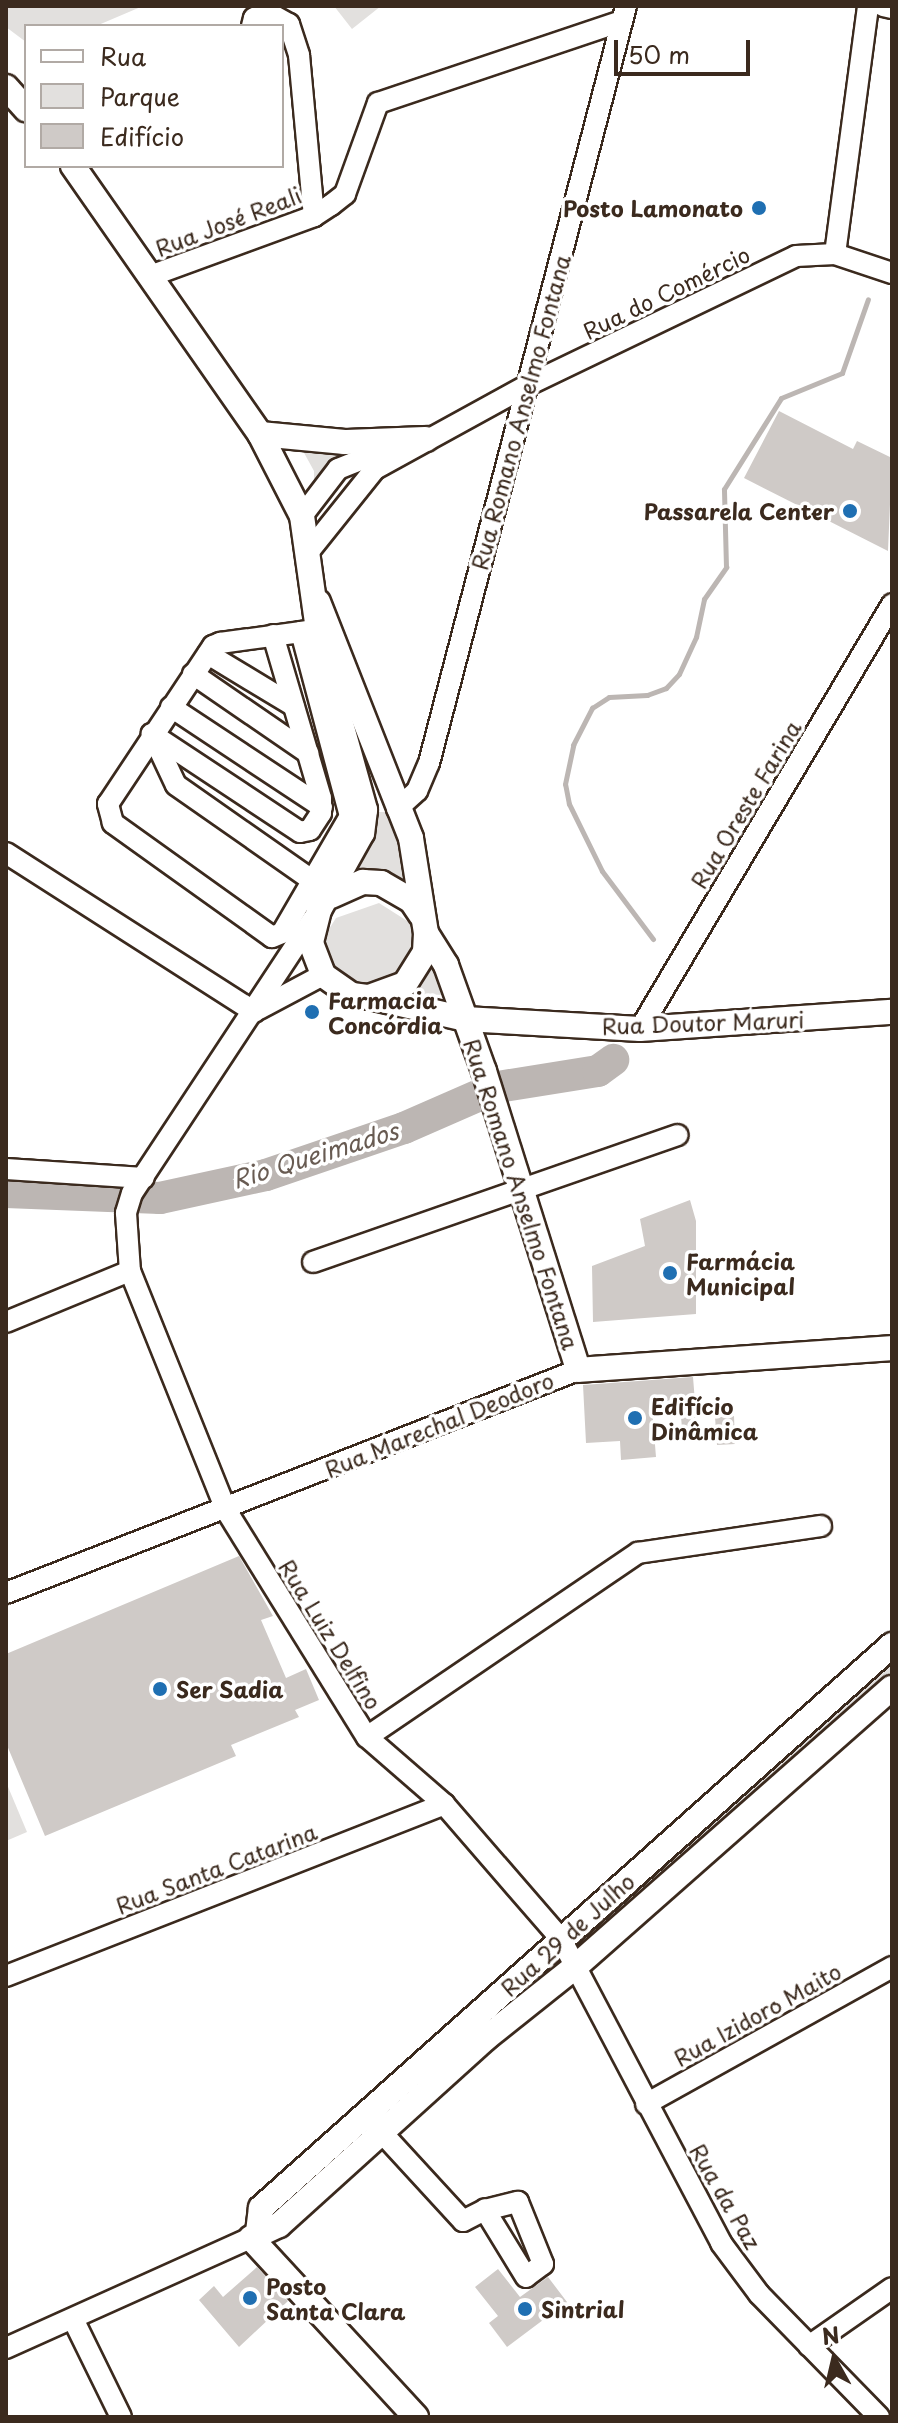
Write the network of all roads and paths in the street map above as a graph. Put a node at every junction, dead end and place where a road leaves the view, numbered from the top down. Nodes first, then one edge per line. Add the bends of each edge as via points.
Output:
1 (868, 6) edge
2 (883, 6) edge
3 (892, 8) edge
4 (624, 14) edge
5 (252, 24) edge
6 (6, 87) edge
7 (24, 107) edge
8 (74, 168) edge
9 (322, 210) junction
10 (835, 254) junction
11 (892, 273) edge
12 (153, 275) junction
13 (528, 385) junction
14 (260, 434) junction
15 (426, 439) junction
16 (302, 516) junction
17 (310, 550) junction
18 (318, 602) junction
19 (892, 604) edge
20 (310, 630) junction
21 (273, 635) junction
22 (208, 654) junction
23 (193, 674) junction
24 (294, 706) junction
25 (171, 707) junction
26 (152, 734) junction
27 (308, 753) junction
28 (322, 807) junction
29 (397, 809) junction
30 (365, 810) junction
31 (6, 853) edge
32 (321, 895) junction
33 (424, 924) junction
34 (323, 975) junction
35 (369, 997) junction
36 (255, 1012) junction
37 (892, 1012) edge
38 (465, 1019) junction
39 (640, 1029) junction
40 (677, 1135) dead end
41 (6, 1169) edge
42 (522, 1190) junction
43 (134, 1195) junction
44 (313, 1262) dead end
45 (130, 1271) junction
46 (6, 1322) edge
47 (892, 1348) edge
48 (578, 1370) junction
49 (226, 1510) junction
50 (821, 1526) dead end
51 (6, 1593) edge
52 (892, 1645) edge
53 (892, 1688) edge
54 (367, 1737) junction
55 (444, 1804) junction
56 (561, 1939) junction
57 (575, 1967) junction
58 (892, 1967) edge
59 (6, 1976) edge
60 (646, 2104) junction
61 (373, 2123) junction
62 (485, 2210) dead end
63 (254, 2235) junction
64 (892, 2288) edge
65 (73, 2319) junction
66 (809, 2346) junction
67 (6, 2348) edge
68 (121, 2417) edge
69 (416, 2417) edge
70 (879, 2417) edge

1 - 10 street
2 - 3 street
4 - 9 street, Rua José Reali via 378,103 345,194
4 - 13 street, Rua Romano Anselmo Fontana
5 - 9 street via 254,18 269,13 289,24 299,55
6 - 7 main road
8 - 12 main road
9 - 12 street, Rua José Reali
10 - 11 street, Rua do Comércio
10 - 13 street, Rua do Comércio via 796,256
12 - 14 main road
13 - 15 street, Rua do Comércio
13 - 29 street, Rua Romano Anselmo Fontana via 429,763 417,791
14 - 15 main road via 345,442
14 - 16 main road
15 - 16 street via 377,450 338,469
15 - 17 street via 375,469 332,516
16 - 17 main road
17 - 18 main road
18 - 20 main road
18 - 29 main road via 340,648
19 - 39 street, Rua Oreste Farina
20 - 21 street
20 - 30 main road via 321,652
20 - 32 street via 350,816
21 - 22 street via 220,643
21 - 24 street
22 - 23 street
22 - 24 street
23 - 25 street
23 - 27 street
24 - 27 street
25 - 26 street
25 - 28 street
26 - 28 street via 300,832 310,830
26 - 32 street via 176,785
26 - 32 street via 110,795 113,823 272,937
27 - 28 street
29 - 30 main road
29 - 33 main road via 415,850
30 - 32 main road via 362,833
31 - 36 street
32 - 33 main road via 363,882 381,883 411,900
32 - 34 main road via 311,943
32 - 36 street
33 - 35 main road via 425,952 405,984
33 - 38 main road
34 - 35 main road via 352,995
34 - 36 street
35 - 38 main road, Rua Doutor Maruri
36 - 43 street
37 - 39 main road, Rua Doutor Maruri
38 - 39 main road, Rua Doutor Maruri
38 - 42 main road, Rua Romano Anselmo Fontana
40 - 42 street
41 - 43 street
42 - 44 street
42 - 48 main road, Rua Romano Anselmo Fontana
43 - 45 street, Rua Luiz Delfino
45 - 46 street
45 - 49 street, Rua Luiz Delfino
47 - 48 main road, Rua Marechal Deodoro
48 - 49 street, Rua Marechal Deodoro
49 - 51 street, Rua Marechal Deodoro
49 - 54 street, Rua Luiz Delfino
50 - 54 street via 638,1553
52 - 56 main road, Rua 29 de Julho
53 - 57 main road, Rua 29 de Julho
54 - 55 street, Rua Luiz Delfino
55 - 56 street, Rua Luiz Delfino
55 - 59 street, Rua Santa Catarina
56 - 57 street, Rua Luiz Delfino
56 - 61 main road, Rua 29 de Julho
57 - 60 street, Rua da Paz
57 - 61 main road, Rua 29 de Julho
58 - 60 street, Rua Izidoro Maito
60 - 66 street, Rua da Paz via 721,2243 759,2294
61 - 62 street via 463,2221
61 - 63 main road, Rua 29 de Julho via 279,2225
63 - 65 street, Rua 29 de Julho
63 - 69 main road
64 - 66 street
65 - 67 street, Rua 29 de Julho
65 - 68 street
66 - 70 street, Rua da Paz

